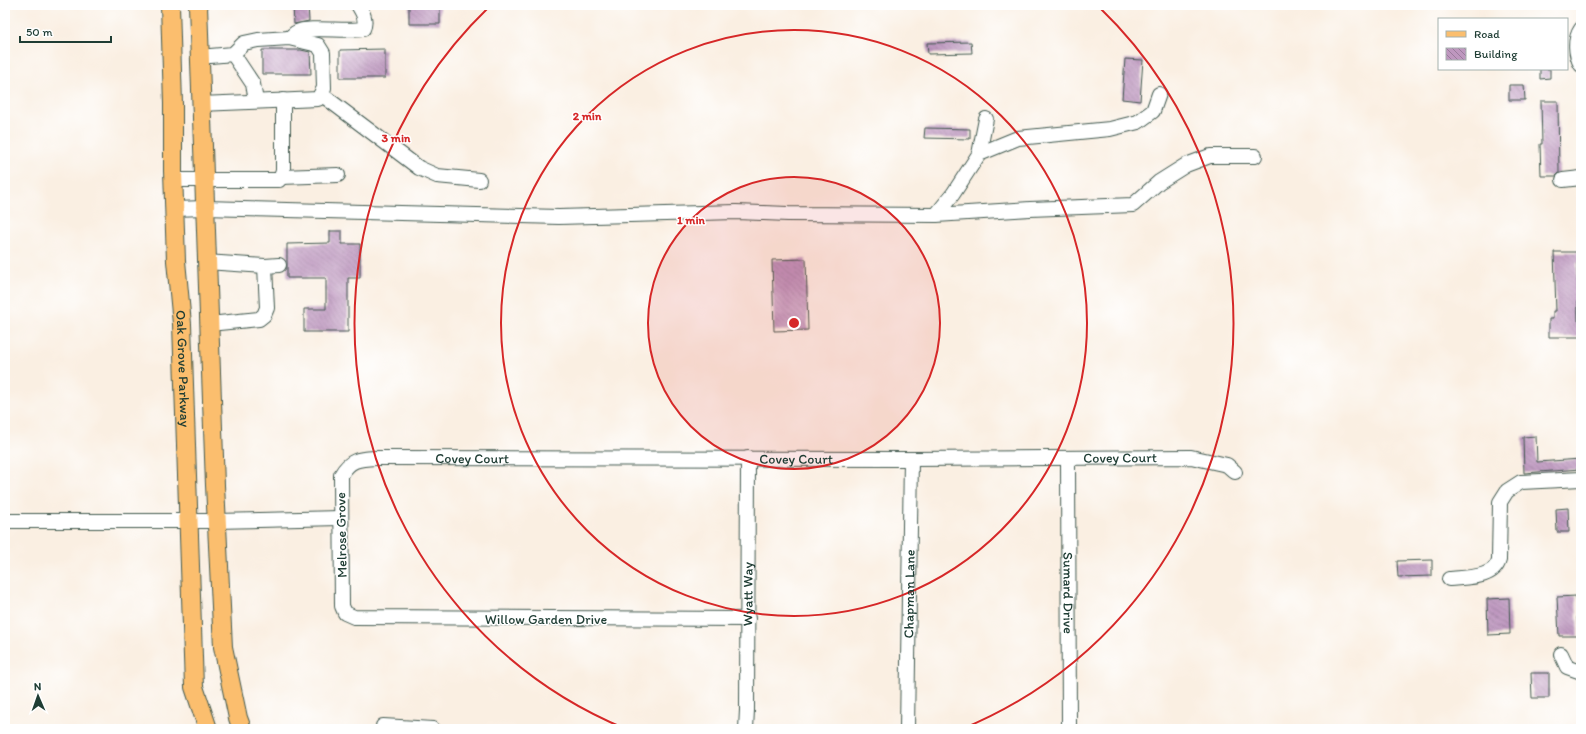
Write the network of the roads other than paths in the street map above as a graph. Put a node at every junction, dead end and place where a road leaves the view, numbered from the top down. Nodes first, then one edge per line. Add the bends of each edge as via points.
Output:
1 (170, 5) edge
2 (198, 5) edge
3 (358, 5) edge
4 (1581, 29) edge
5 (290, 38) junction
6 (233, 54) junction
7 (199, 57) junction
8 (1581, 65) edge
9 (321, 94) junction
10 (1159, 94) dead end
11 (283, 100) junction
12 (256, 101) junction
13 (200, 104) junction
14 (986, 119) dead end
15 (980, 154) junction
16 (1255, 156) dead end
17 (338, 175) dead end
18 (281, 177) junction
19 (1581, 178) edge
20 (204, 179) junction
21 (173, 180) junction
22 (479, 180) dead end
23 (1563, 180) dead end
24 (205, 208) junction
25 (174, 209) junction
26 (936, 215) junction
27 (206, 262) junction
28 (279, 265) dead end
29 (265, 266) junction
30 (209, 324) junction
31 (748, 458) junction
32 (1068, 458) junction
33 (911, 459) junction
34 (353, 461) joint
35 (1235, 472) dead end
36 (1581, 479) edge
37 (340, 518) junction
38 (5, 521) edge
39 (189, 521) junction
40 (216, 521) junction
41 (1449, 579) dead end
42 (344, 613) joint
43 (748, 619) junction
44 (1561, 654) dead end
45 (1581, 672) edge
46 (208, 729) edge
47 (242, 729) edge
48 (383, 729) edge
49 (433, 729) edge
50 (746, 729) edge
51 (907, 729) edge
52 (1069, 729) edge

1 - 21 main road, Oak Grove Parkway
2 - 7 main road, Oak Grove Parkway
3 - 5 street via 363,14 363,29 297,31
4 - 8 street via 1577,36 1577,55
5 - 6 street via 244,43
5 - 9 street via 318,45 323,53 324,88
6 - 7 street
6 - 12 street via 252,84
7 - 13 main road, Oak Grove Parkway
9 - 11 street via 318,99
9 - 22 street via 419,168 437,176
10 - 15 street via 1153,111 1138,122 1110,129 1018,138
11 - 12 street
11 - 18 street
12 - 13 street
13 - 20 main road, Oak Grove Parkway
14 - 15 street
15 - 26 street
16 - 26 street via 1210,156 1186,165 1159,182 1133,205
17 - 18 street
18 - 20 street via 278,180
19 - 23 street
20 - 21 street
20 - 24 main road, Oak Grove Parkway
21 - 25 main road, Oak Grove Parkway
24 - 25 street
24 - 26 street via 559,217 736,212
24 - 27 main road, Oak Grove Parkway
25 - 39 main road, Oak Grove Parkway via 182,324
27 - 29 street
27 - 30 main road, Oak Grove Parkway
28 - 29 street
29 - 30 street via 267,308 264,315 259,319
30 - 40 main road, Oak Grove Parkway
31 - 33 street, Covey Court
31 - 34 street, Covey Court via 364,458
31 - 43 street, Wyatt Way
32 - 33 street, Covey Court
32 - 35 street, Covey Court via 1191,457 1227,465
32 - 52 street, Sumard Drive
33 - 51 street, Chapman Lane
34 - 37 street, Melrose Grove via 341,475
36 - 41 street via 1521,482 1507,491 1500,502 1497,567 1481,575
37 - 40 street
37 - 42 street, Melrose Grove
38 - 39 street
39 - 40 street
39 - 46 main road, Oak Grove Parkway via 194,687
40 - 47 main road, Oak Grove Parkway via 223,647
42 - 43 street, Willow Garden Drive via 354,618
43 - 50 street, Wyatt Way
44 - 45 street via 1567,667
48 - 49 street via 384,726

